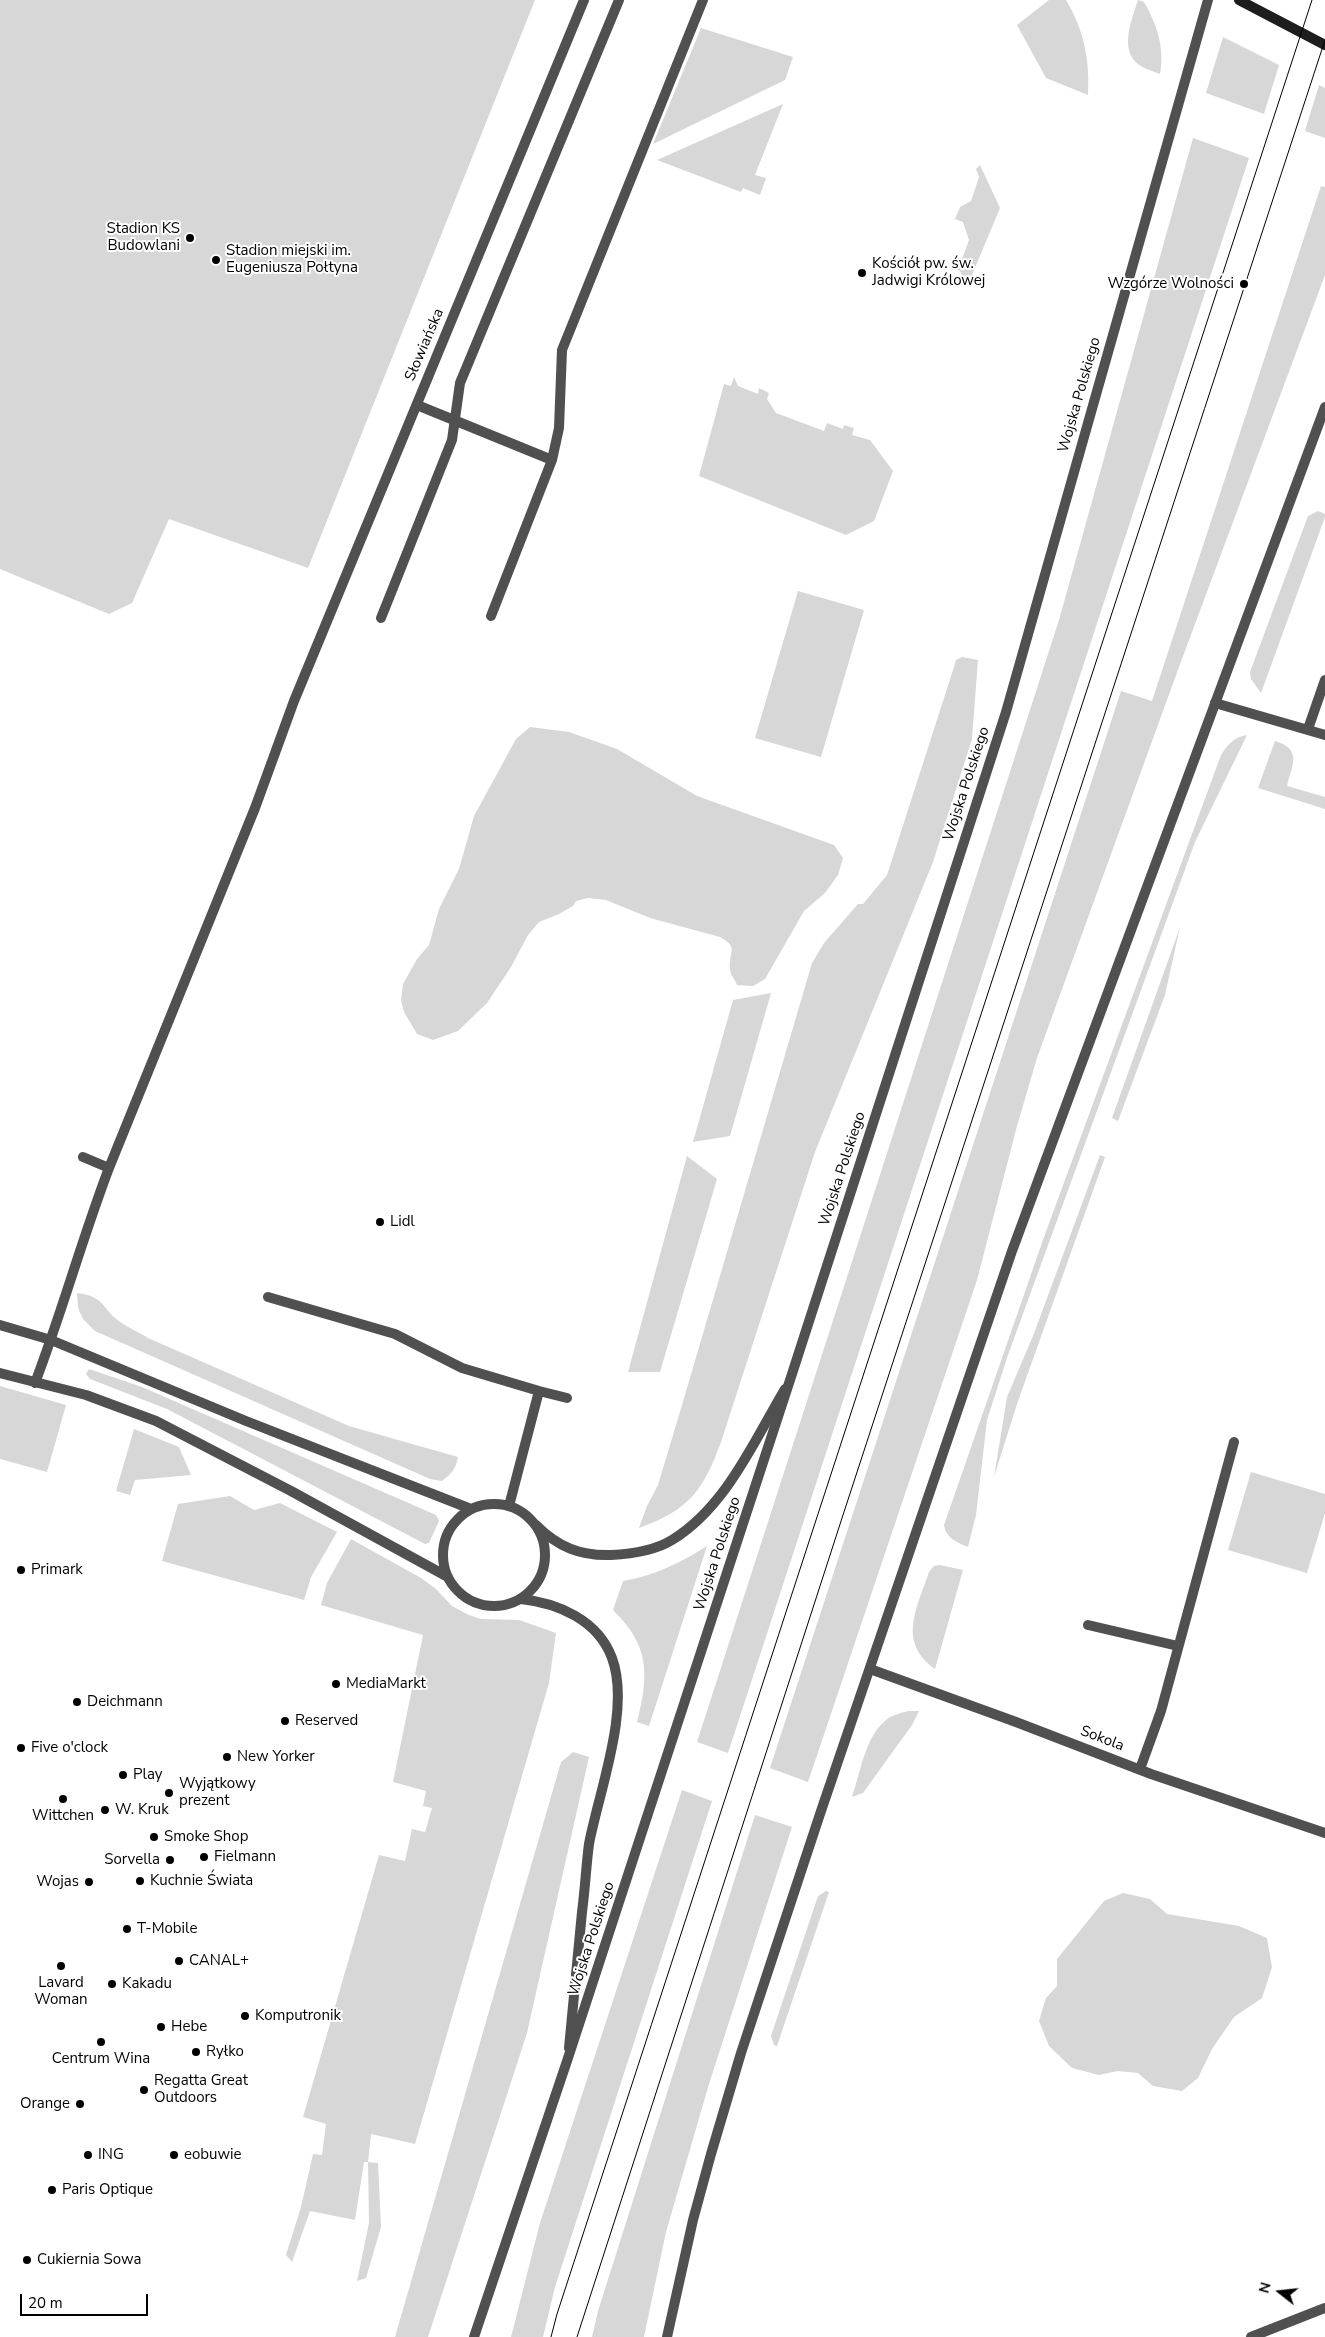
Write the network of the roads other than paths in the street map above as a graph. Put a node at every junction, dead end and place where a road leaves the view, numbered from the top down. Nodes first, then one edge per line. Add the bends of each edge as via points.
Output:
1 (584, 0) edge
2 (619, 0) edge
3 (703, 0) edge
4 (1208, 0) edge
5 (1239, 0) edge
6 (1325, 45) edge
7 (417, 405) junction
8 (1325, 407) edge
9 (455, 420) junction
10 (552, 460) junction
11 (491, 616) dead end
12 (381, 618) dead end
13 (1325, 680) edge
14 (1215, 703) junction
15 (1308, 729) junction
16 (1325, 735) edge
17 (83, 1157) dead end
18 (108, 1168) junction
19 (268, 1297) dead end
20 (0, 1325) edge
21 (51, 1340) junction
22 (0, 1373) edge
23 (791, 1377) junction
24 (35, 1383) junction
25 (539, 1391) junction
26 (567, 1398) dead end
27 (1234, 1442) dead end
28 (509, 1506) junction
29 (471, 1510) junction
30 (536, 1525) junction
31 (448, 1577) junction
32 (521, 1599) junction
33 (1088, 1625) dead end
34 (1178, 1646) junction
35 (870, 1669) junction
36 (1140, 1770) junction
37 (1325, 1833) edge
38 (567, 2061) junction
39 (1325, 2308) edge
40 (474, 2337) edge
41 (667, 2337) edge
42 (1251, 2337) edge

1 - 7 street, Słowiańska
2 - 9 street via 460,383
3 - 10 street via 562,350 559,428
4 - 23 street, Wojska Polskiego via 1006,712
5 - 6 main road
7 - 9 street
7 - 18 street, Słowiańska via 294,701 255,808
8 - 14 street
9 - 10 street
9 - 12 street via 452,440
10 - 11 street
13 - 15 street
14 - 15 street
14 - 35 street via 1012,1250
15 - 16 street
17 - 18 street
18 - 21 street, Słowiańska
19 - 25 street via 396,1334 462,1368
20 - 21 street
21 - 24 street, Słowiańska
21 - 29 street
22 - 24 street
23 - 30 street via 729,1484 702,1516 672,1540 626,1555 594,1555 572,1551 551,1540
23 - 38 street, Wojska Polskiego
24 - 31 street via 86,1396 156,1421 291,1490
25 - 26 street
25 - 28 street
27 - 34 street
28 - 29 street via 494,1504
28 - 30 street via 524,1513
29 - 31 street via 454,1522 447,1534 443,1563
30 - 32 street via 544,1540 546,1557 534,1588
31 - 32 street via 466,1599 480,1604 508,1605
32 - 38 street via 545,1602 585,1622 611,1656 617,1676 618,1701 612,1739 589,1845
33 - 34 street
34 - 36 street via 1161,1711
35 - 36 street, Sokola
35 - 41 street via 739,2062 693,2220
36 - 37 street, Sokola
38 - 40 street, Wojska Polskiego
39 - 42 street

